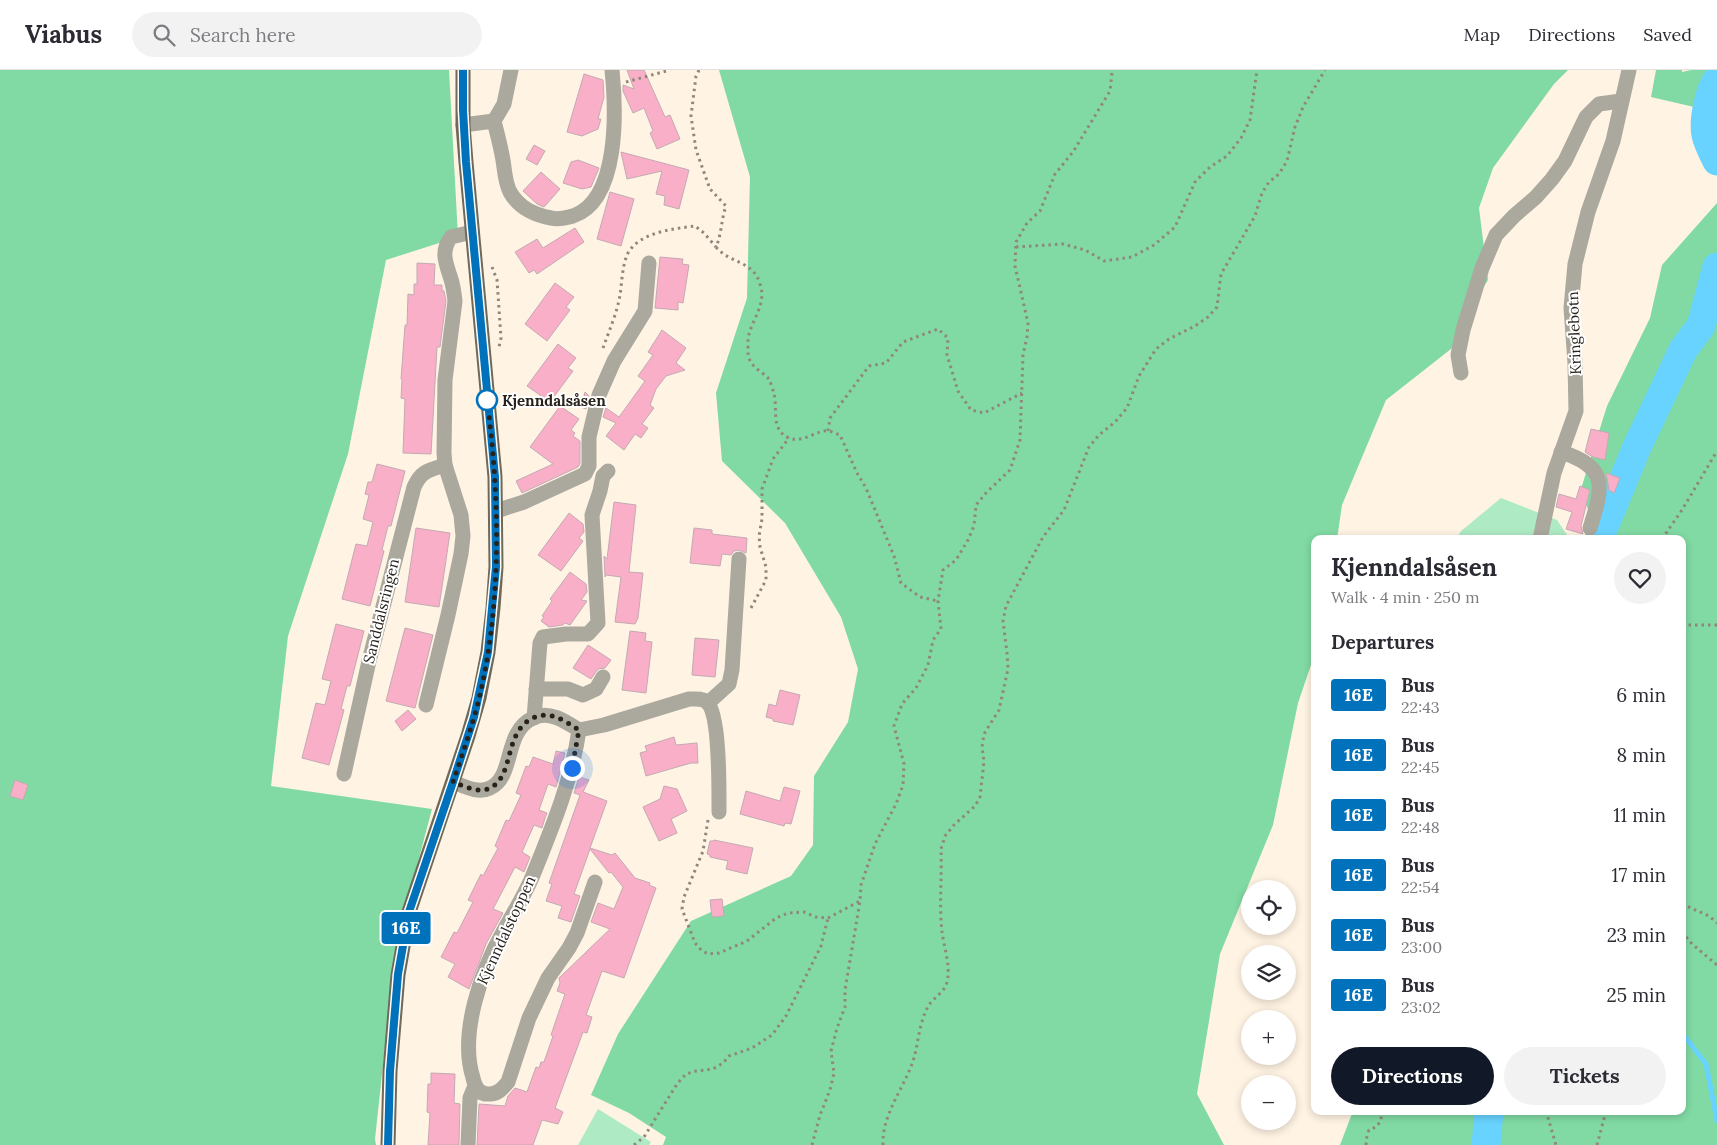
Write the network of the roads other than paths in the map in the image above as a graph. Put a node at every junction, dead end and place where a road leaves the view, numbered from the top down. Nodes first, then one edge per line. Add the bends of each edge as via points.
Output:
1 (464, 70) edge
2 (511, 70) edge
3 (612, 70) edge
4 (1629, 70) edge
5 (1621, 101) junction
6 (494, 122) junction
7 (463, 125) junction
8 (472, 232) junction
9 (649, 263) dead end
10 (1461, 373) dead end
11 (1561, 452) junction
12 (445, 465) junction
13 (608, 471) dead end
14 (496, 510) junction
15 (1590, 528) dead end
16 (1541, 535) edge
17 (739, 559) dead end
18 (603, 678) dead end
19 (536, 688) junction
20 (708, 703) junction
21 (426, 705) dead end
22 (534, 718) junction
23 (579, 730) junction
24 (344, 774) dead end
25 (453, 782) junction
26 (719, 807) road end
27 (595, 882) dead end
28 (475, 1086) junction
29 (388, 1145) edge
30 (468, 1145) edge

1 - 7 main road
2 - 6 street via 504,104
3 - 6 street via 615,102 611,154 602,189 595,201 578,214 554,219 541,217 516,201 506,181
4 - 5 street, Kringlebotn
5 - 10 street via 1599,104 1586,117 1565,161 1552,179 1496,235 1463,330 1458,355
5 - 11 street, Kringlebotn via 1613,142 1574,264 1571,308 1576,411
6 - 7 street
7 - 8 main road
8 - 12 street via 450,237 444,252 455,300 445,380
8 - 14 main road
9 - 14 street via 645,311 614,361 599,395 589,437 585,474 524,502
11 - 15 street via 1582,461 1595,472 1599,500
11 - 16 street, Kringlebotn
12 - 21 street via 462,515 463,536
12 - 24 street, Sanddalsringen via 426,471 418,477 414,487
13 - 19 street via 603,476 592,515 598,624 588,634 543,638
14 - 25 main road via 496,567 488,652 479,698
17 - 20 street via 729,684
18 - 19 street via 596,689 583,695 568,689
19 - 22 street
20 - 23 street via 702,699 689,699
20 - 26 street via 713,710 716,727
22 - 23 street via 556,717
22 - 25 street via 515,735 498,783 481,790
23 - 28 street, Kjenndalstoppen via 569,780 533,877 502,933 480,984 470,1028 470,1071
25 - 29 main road via 409,912 403,942 390,1071
27 - 28 street via 577,933 548,978 529,1018 508,1082 502,1090 488,1095
28 - 30 street via 470,1098

